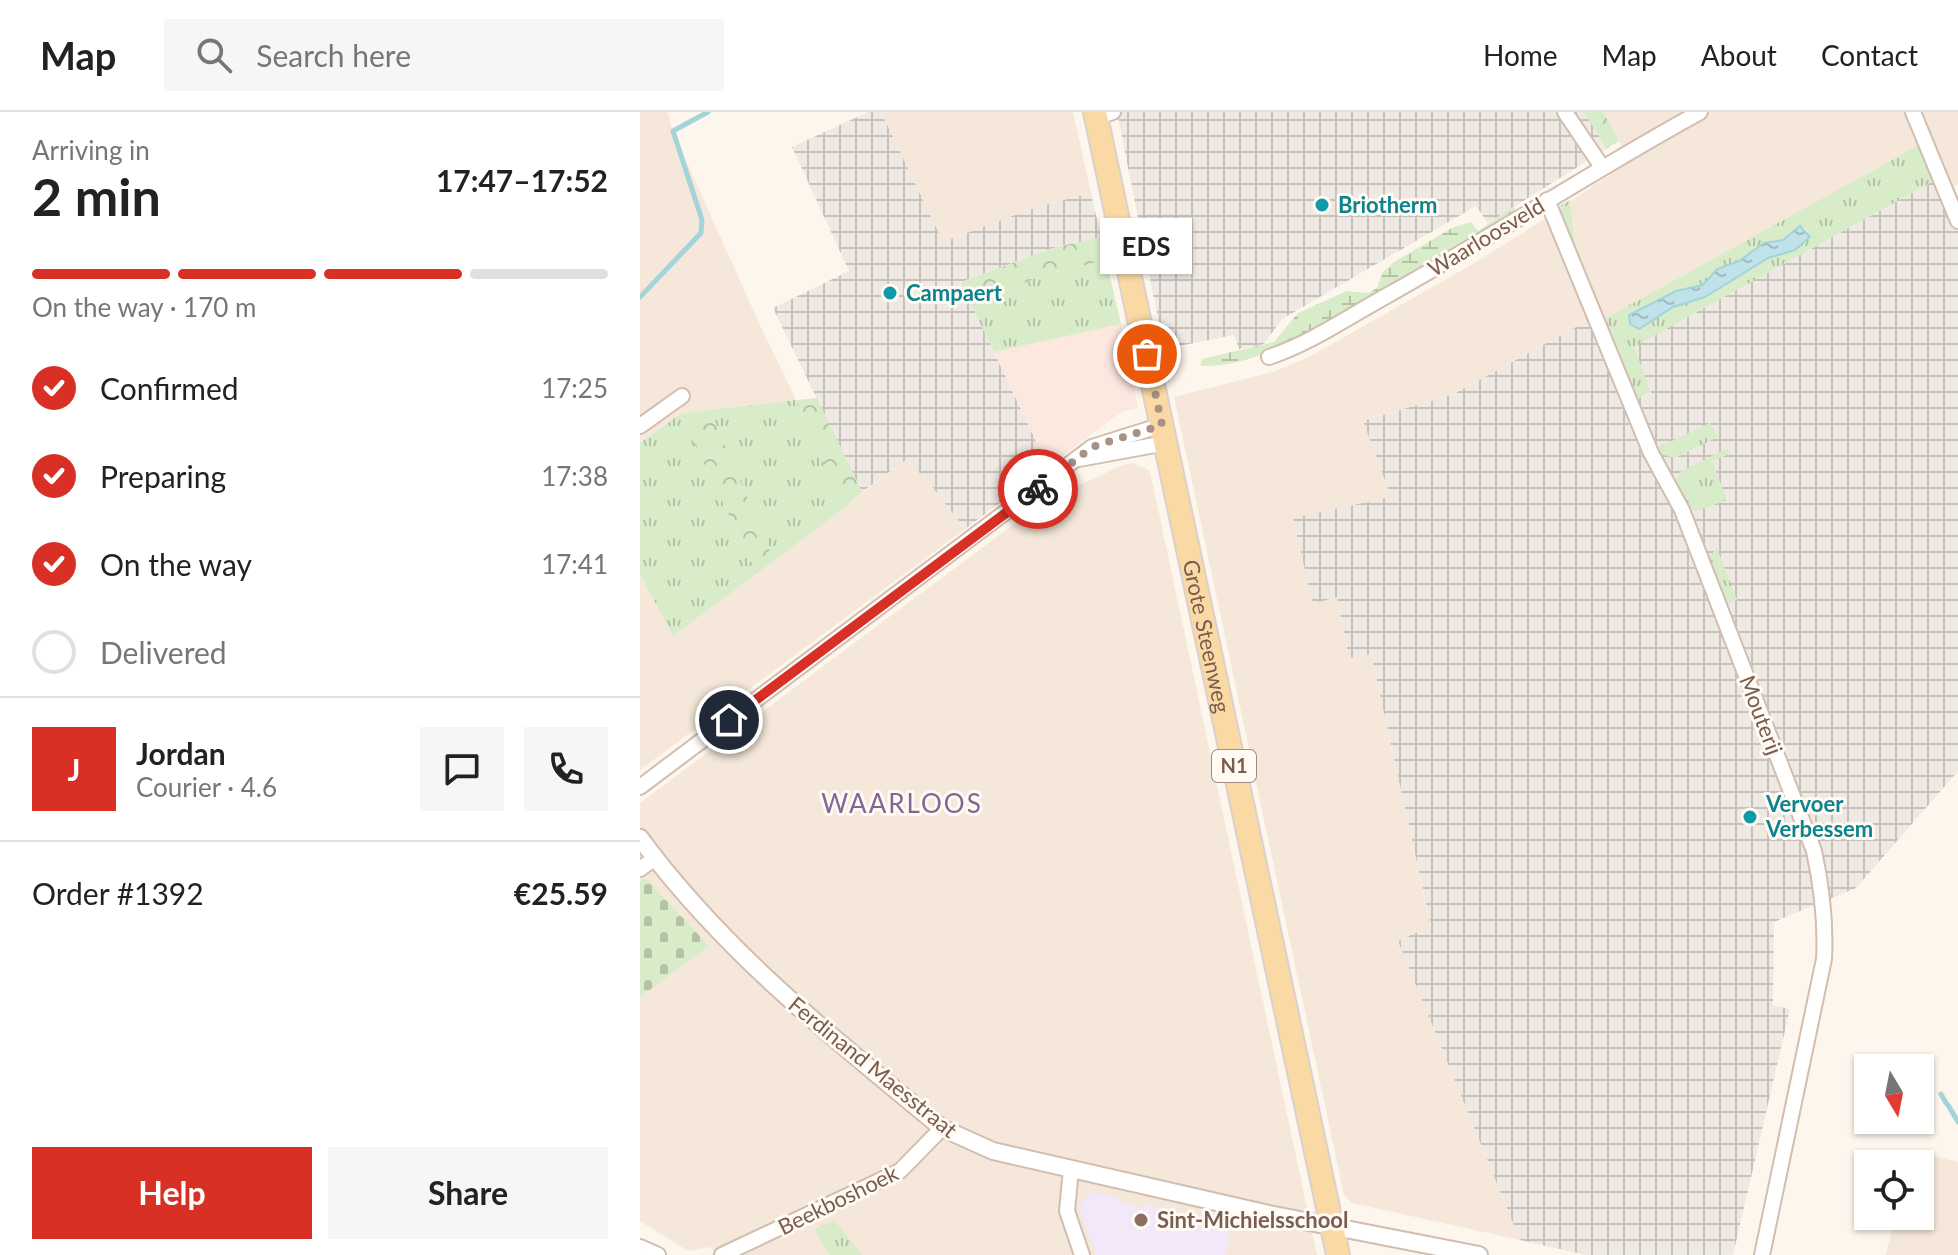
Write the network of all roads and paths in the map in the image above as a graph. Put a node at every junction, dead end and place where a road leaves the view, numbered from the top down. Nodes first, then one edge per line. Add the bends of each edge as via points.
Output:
1 (1565, 112) edge
2 (1700, 112) edge
3 (1913, 112) edge
4 (1102, 114) edge
5 (1602, 167) junction
6 (1547, 200) junction
7 (1958, 221) edge
8 (1269, 357) dead end
9 (682, 396) dead end
10 (640, 426) edge
11 (1164, 434) junction
12 (640, 787) edge
13 (640, 838) edge
14 (655, 858) junction
15 (640, 869) edge
16 (942, 1128) junction
17 (1071, 1169) junction
18 (1332, 1226) junction
19 (640, 1247) edge
20 (658, 1255) edge
21 (722, 1255) edge
22 (1082, 1255) edge
23 (1338, 1255) edge
24 (1479, 1255) edge
25 (1762, 1255) edge

1 - 5 street
2 - 5 street, Waarloosveld
3 - 7 street
4 - 11 main road, Grote Steenweg / N1
5 - 6 street, Waarloosveld
6 - 8 street, Waarloosveld via 1460,255
6 - 25 street, Mouterij via 1651,453 1682,510 1814,851 1822,885 1824,959
9 - 10 street
11 - 12 street via 1092,447
11 - 18 main road, Grote Steenweg / N1
13 - 14 street, Ferdinand Maesstraat
14 - 15 street
14 - 16 street, Ferdinand Maesstraat via 772,985
16 - 17 street, Ferdinand Maesstraat via 978,1146
16 - 21 street, Beekboshoek via 900,1171
17 - 18 street, Ferdinand Maesstraat
17 - 22 street via 1067,1211
18 - 23 main road, Grote Steenweg / N1
18 - 24 street, Ferdinand Maesstraat
19 - 20 street

